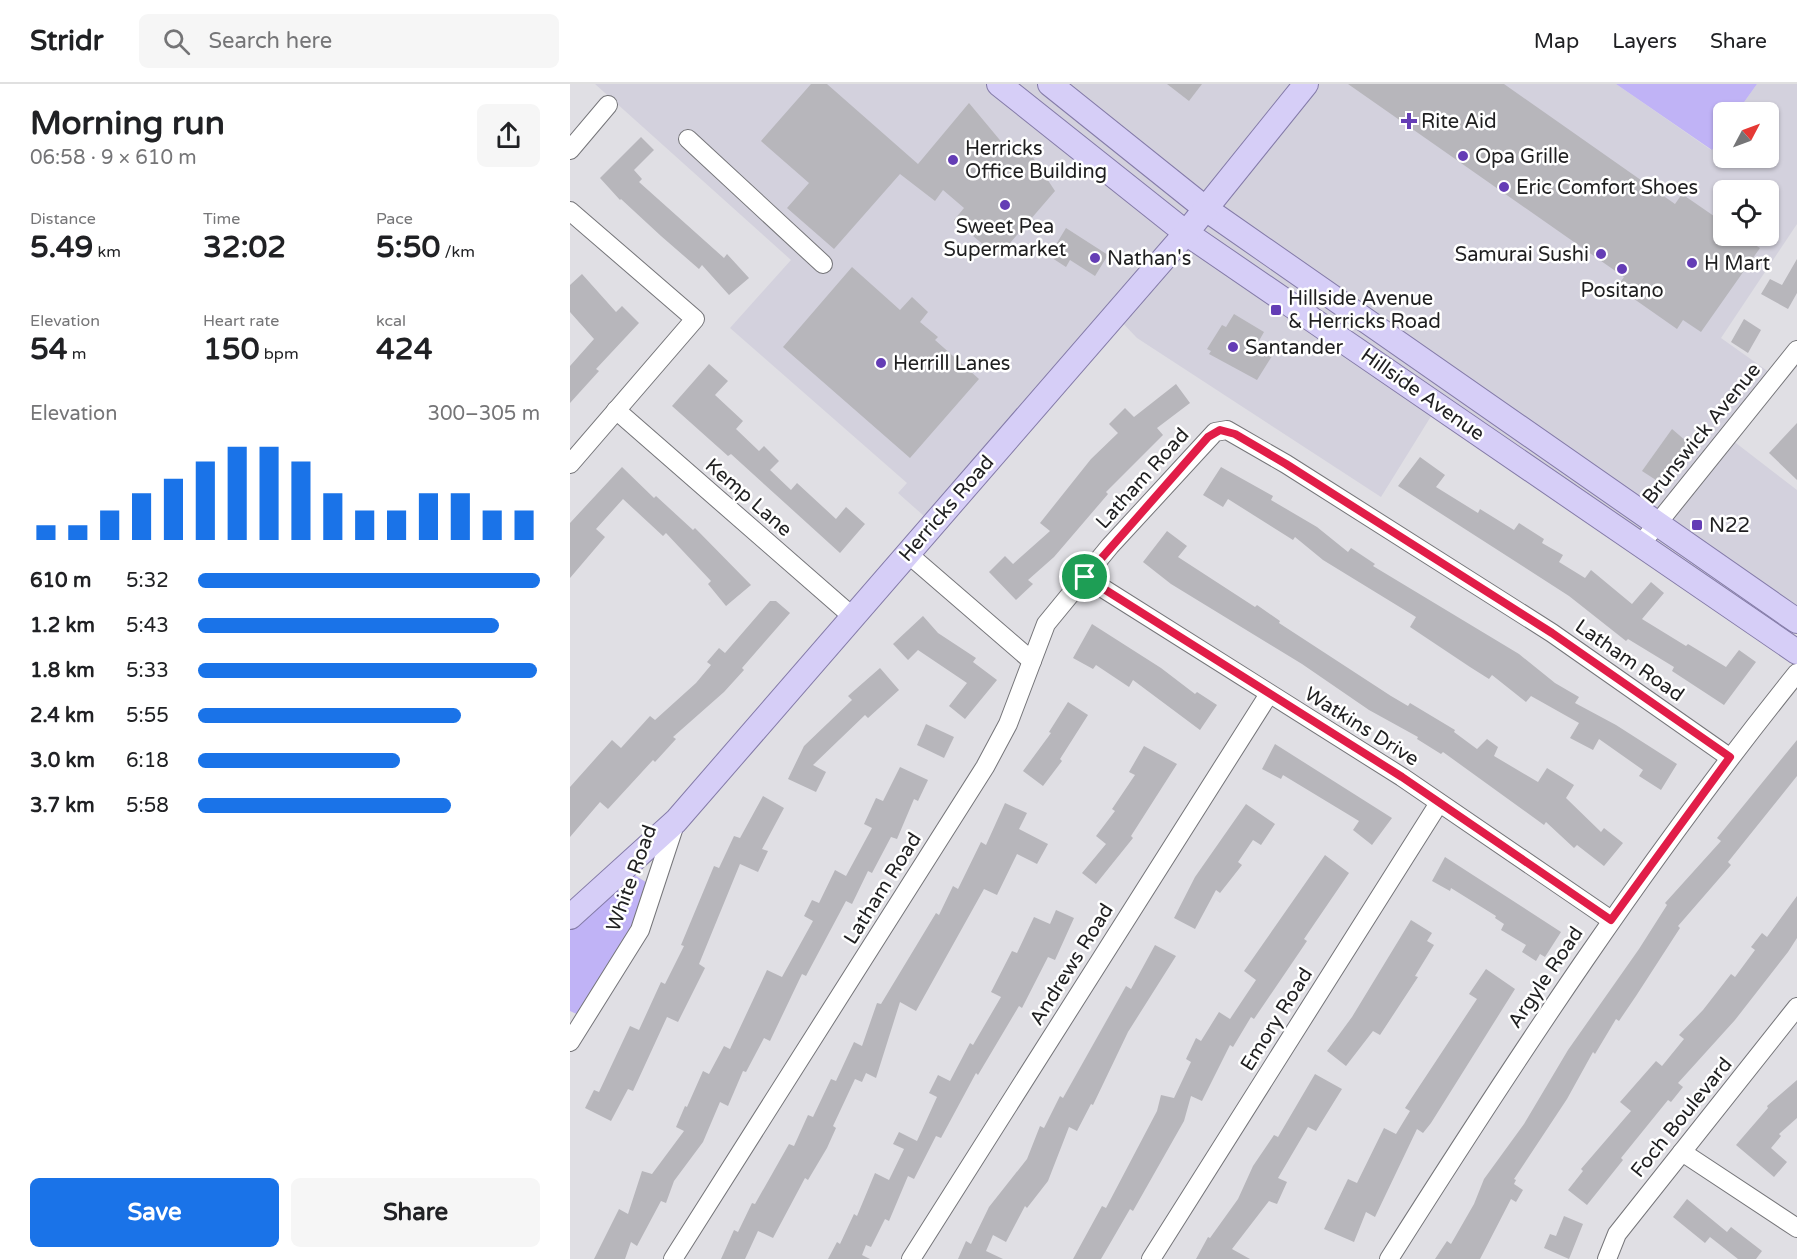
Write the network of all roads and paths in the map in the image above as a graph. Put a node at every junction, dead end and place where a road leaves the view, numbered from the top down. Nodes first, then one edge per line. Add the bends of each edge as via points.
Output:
1 (999, 84) edge
2 (1050, 84) edge
3 (1306, 84) edge
4 (608, 105) dead end
5 (688, 139) dead end
6 (570, 150) edge
7 (1206, 209) junction
8 (570, 211) edge
9 (1186, 233) junction
10 (823, 264) dead end
11 (1797, 350) edge
12 (616, 410) junction
13 (570, 464) edge
14 (1657, 524) junction
15 (1641, 544) junction
16 (907, 553) junction
17 (1085, 577) junction
18 (852, 617) junction
19 (1797, 621) edge
20 (1797, 652) edge
21 (1032, 661) junction
22 (1797, 674) edge
23 (1269, 694) junction
24 (1730, 757) junction
25 (1439, 803) junction
26 (676, 821) junction
27 (570, 917) edge
28 (1611, 920) junction
29 (1797, 1007) edge
30 (570, 1042) edge
31 (1682, 1152) junction
32 (1797, 1228) edge
33 (673, 1259) edge
34 (911, 1259) edge
35 (1151, 1259) edge
36 (1389, 1259) edge
37 (1607, 1259) edge

1 - 9 main road, Hillside Avenue
2 - 7 main road, Hillside Avenue
3 - 7 main road, Herricks Road
4 - 6 street
5 - 10 street
7 - 9 main road, Herricks Road
7 - 14 main road, Hillside Avenue
8 - 12 street via 695,319
9 - 15 main road, Hillside Avenue
9 - 16 main road, Herricks Road
11 - 14 street, Brunswick Avenue
12 - 13 street
12 - 18 street, Kemp Lane
14 - 15 street, Brunswick Avenue
14 - 19 main road, Hillside Avenue
15 - 20 main road, Hillside Avenue
16 - 18 main road, Herricks Road
16 - 21 street
17 - 21 street, Latham Road via 1046,624
17 - 23 street, Watkins Drive
17 - 24 street, Latham Road via 1208,437 1227,430 1552,633
18 - 26 main road, Herricks Road
21 - 33 street, Latham Road via 1008,724 985,767
22 - 24 street, Argyle Road
23 - 25 street, Watkins Drive
23 - 34 street, Andrews Road
24 - 28 street, Argyle Road
25 - 28 street, Watkins Drive
25 - 35 street, Emory Road
26 - 27 main road, Herricks Road
26 - 30 street, White Road via 640,930
28 - 36 street, Argyle Road via 1514,1062
29 - 31 street, Foch Boulevard
31 - 32 street
31 - 37 street, Foch Boulevard via 1617,1233

